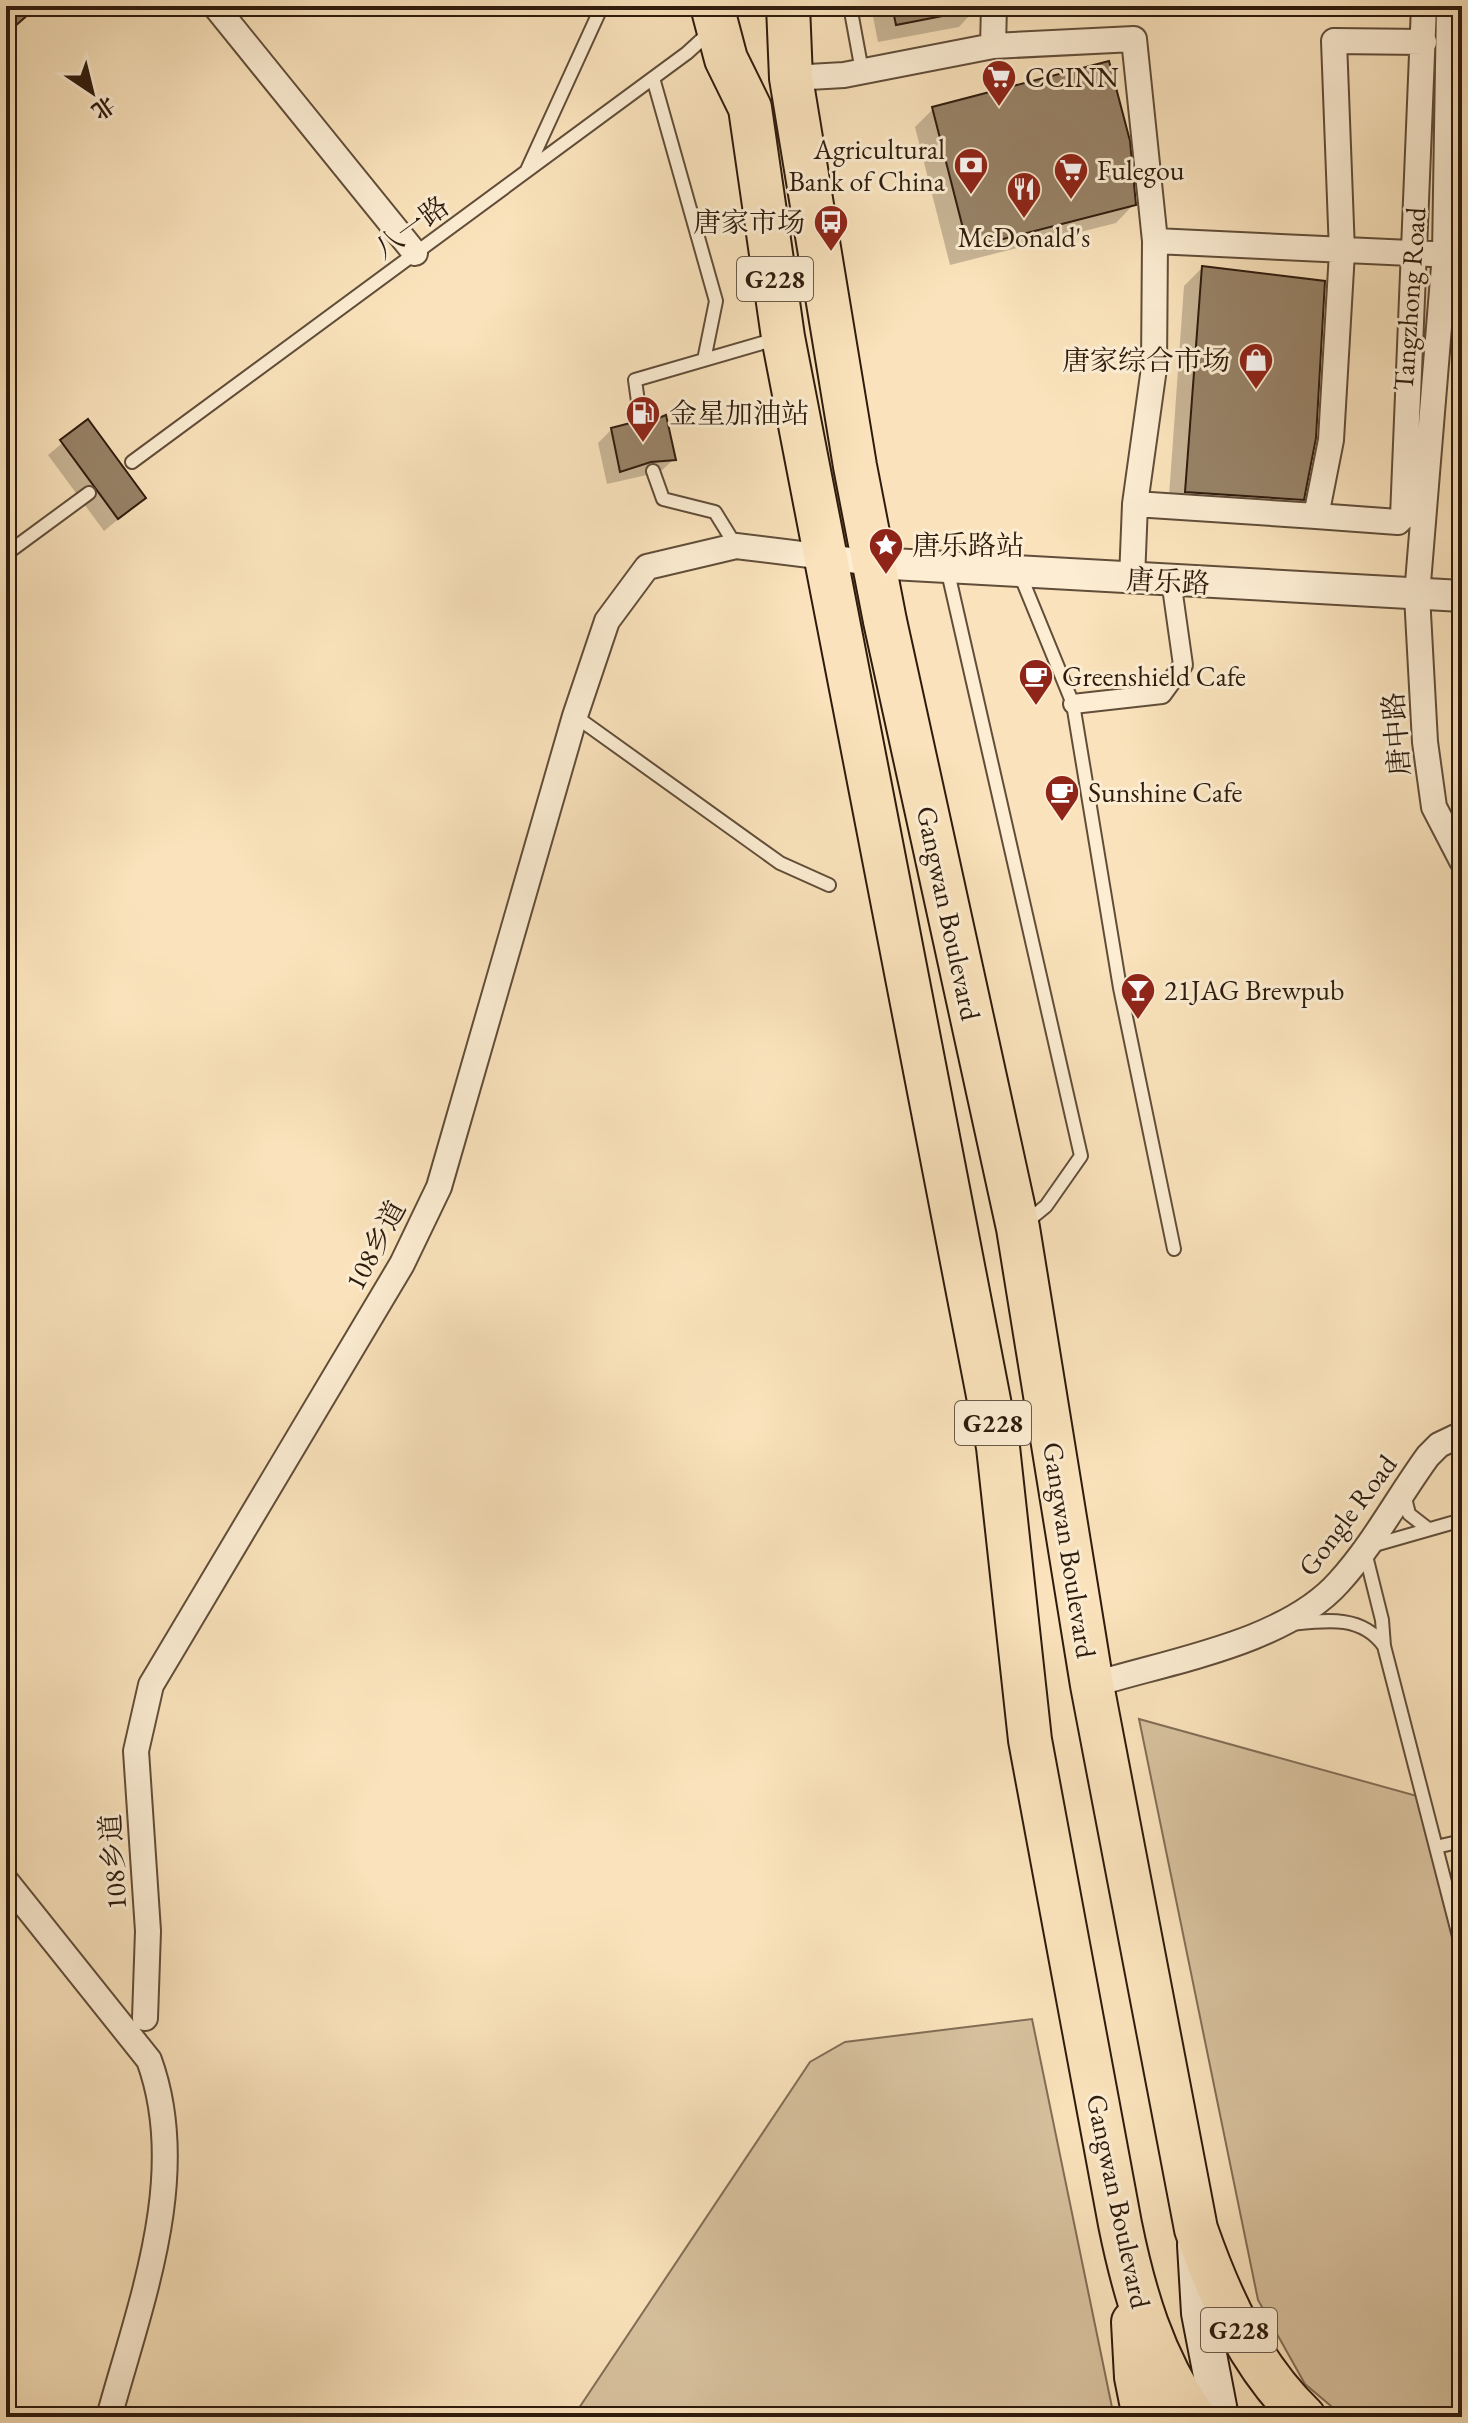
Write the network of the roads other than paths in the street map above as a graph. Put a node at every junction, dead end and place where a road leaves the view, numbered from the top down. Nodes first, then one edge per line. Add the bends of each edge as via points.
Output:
1 (215, 6) edge
2 (602, 6) edge
3 (788, 6) edge
4 (850, 6) edge
5 (994, 6) edge
6 (1424, 6) edge
7 (1449, 6) edge
8 (714, 16) edge
9 (1424, 42) junction
10 (993, 46) junction
11 (862, 71) junction
12 (653, 78) junction
13 (791, 78) junction
14 (526, 172) junction
15 (1155, 241) junction
16 (1342, 252) junction
17 (415, 253) junction
18 (1416, 254) junction
19 (1445, 254) junction
20 (783, 337) junction
21 (704, 360) junction
22 (640, 416) dead end
23 (132, 462) dead end
24 (653, 471) dead end
25 (89, 493) dead end
26 (1135, 504) junction
27 (1316, 516) junction
28 (736, 546) junction
29 (6, 554) edge
30 (825, 557) junction
31 (874, 563) junction
32 (947, 568) junction
33 (1019, 572) junction
34 (1132, 579) junction
35 (1171, 580) junction
36 (1417, 595) junction
37 (1462, 596) edge
38 (1073, 704) junction
39 (575, 716) junction
40 (1462, 861) edge
41 (829, 885) dead end
42 (1018, 1228) junction
43 (1174, 1249) dead end
44 (1462, 1434) edge
45 (1404, 1490) junction
46 (1462, 1520) edge
47 (1427, 1528) junction
48 (1364, 1548) junction
49 (1287, 1624) junction
50 (1384, 1646) junction
51 (1092, 1685) junction
52 (1462, 1841) edge
53 (1436, 1847) junction
54 (6, 1881) edge
55 (1462, 1948) edge
56 (145, 2018) dead end
57 (1196, 2229) junction
58 (1135, 2293) junction
59 (109, 2417) edge
60 (1144, 2417) edge
61 (1194, 2417) edge
62 (1220, 2417) edge
63 (1304, 2417) edge

1 - 17 street
2 - 14 lane
3 - 13 highway, G228
4 - 11 lane
5 - 10 street
6 - 9 street
7 - 19 street, Tangzhong Road
8 - 12 lane, 八一路
8 - 20 highway, G228 via 726,59 750,108
9 - 16 street via 1334,41
9 - 18 street
10 - 11 street
10 - 15 street via 1134,39
11 - 13 street
12 - 14 lane, 八一路
12 - 21 lane via 716,301
13 - 31 highway, G228
14 - 17 lane, 八一路
15 - 16 street
15 - 26 street via 1154,368
16 - 18 street
16 - 27 street via 1331,440
17 - 23 lane, 八一路
18 - 19 street
18 - 27 street via 1403,517 1398,522
19 - 36 street, Tangzhong Road
20 - 21 lane
20 - 30 highway, G228
21 - 22 lane via 635,380
24 - 28 lane via 663,499 715,512
25 - 29 lane
26 - 27 street
26 - 34 street
28 - 30 street
28 - 39 street, 108乡道 via 647,567 607,621
30 - 31 street
30 - 58 highway, Gangwan Boulevard / G228 via 998,1447 1030,1740
31 - 32 street, 唐乐路
31 - 42 highway, Gangwan Boulevard / G228
32 - 33 street, 唐乐路
32 - 42 lane via 1081,1156 1046,1206
33 - 34 street, 唐乐路
33 - 38 lane
34 - 35 street, 唐乐路
35 - 36 street, 唐乐路
35 - 38 street via 1183,665 1162,694
36 - 37 street, 唐乐路
36 - 40 street, 唐中路 via 1434,807
38 - 43 lane via 1120,988
39 - 41 lane via 780,863
39 - 56 street, 108乡道 via 439,1187 402,1264 151,1685 136,1751 148,1931
42 - 51 highway, Gangwan Boulevard / G228
44 - 45 street, Gongle Road via 1439,1445
45 - 47 lane via 1409,1514
45 - 48 street, Gongle Road
46 - 47 lane
47 - 48 lane
48 - 49 street, Gongle Road via 1325,1597
48 - 50 lane
49 - 50 lane via 1351,1622 1369,1629
49 - 51 street, Gongle Road
50 - 53 lane
51 - 57 highway, Gangwan Boulevard / G228
52 - 53 lane
53 - 55 lane
54 - 59 street via 149,2060 162,2095 166,2140 161,2207
57 - 62 main road via 1200,2313
57 - 63 highway, Gangwan Boulevard / G228 via 1252,2354
58 - 60 highway via 1134,2356
58 - 61 highway, Gangwan Boulevard / G228 via 1161,2363

